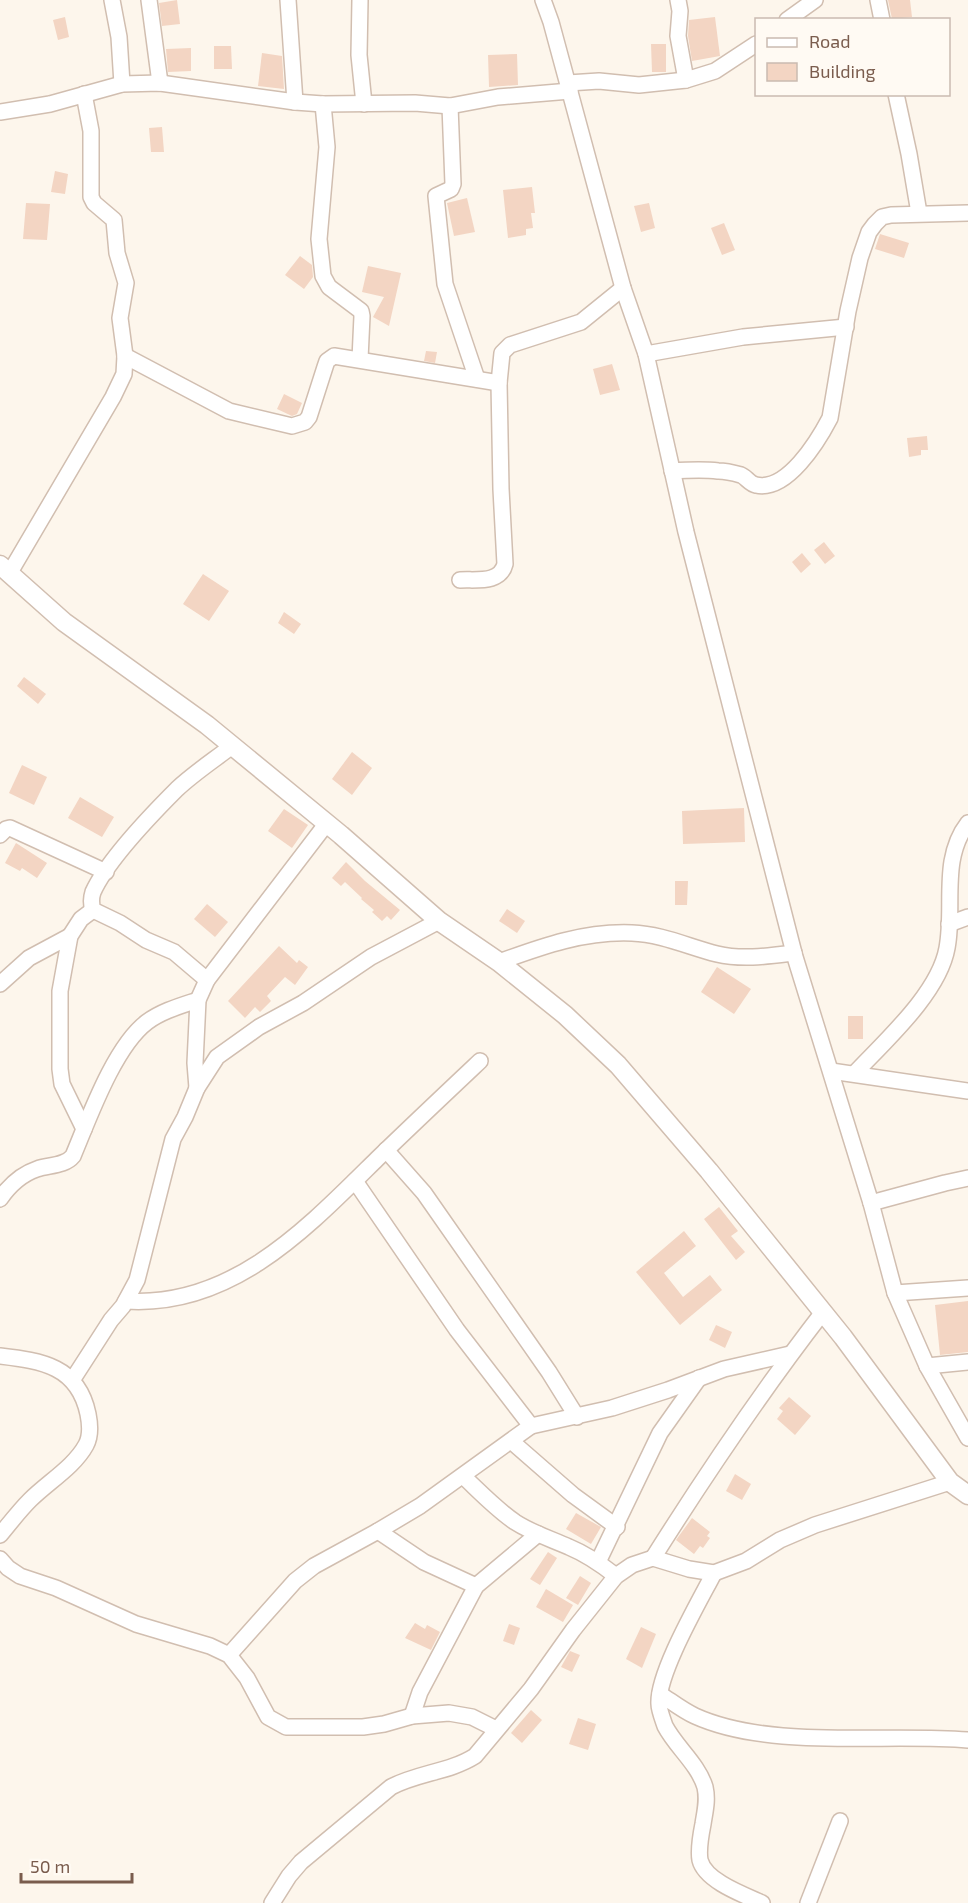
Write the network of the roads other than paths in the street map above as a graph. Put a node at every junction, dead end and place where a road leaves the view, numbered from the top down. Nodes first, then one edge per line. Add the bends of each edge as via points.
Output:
1 (112, 0) edge
2 (148, 0) edge
3 (288, 0) edge
4 (360, 0) edge
5 (543, 0) edge
6 (678, 0) edge
7 (815, 0) edge
8 (879, 0) edge
9 (790, 18) edge
10 (882, 18) edge
11 (755, 45) edge
12 (686, 80) junction
13 (160, 83) junction
14 (122, 84) junction
15 (569, 87) junction
16 (84, 94) junction
17 (896, 96) edge
18 (295, 102) junction
19 (324, 104) junction
20 (364, 104) junction
21 (450, 106) junction
22 (0, 112) edge
23 (919, 213) junction
24 (968, 213) edge
25 (623, 288) junction
26 (846, 327) junction
27 (646, 354) junction
28 (125, 356) junction
29 (360, 360) junction
30 (477, 379) junction
31 (499, 382) junction
32 (672, 471) junction
33 (5, 569) edge
34 (460, 580) dead end
35 (232, 746) junction
36 (968, 823) edge
37 (327, 824) junction
38 (0, 835) edge
39 (105, 872) junction
40 (93, 910) junction
41 (968, 917) edge
42 (439, 921) junction
43 (949, 924) junction
44 (70, 936) junction
45 (794, 952) junction
46 (499, 962) junction
47 (207, 980) junction
48 (0, 984) edge
49 (198, 1000) junction
50 (480, 1061) dead end
51 (831, 1071) junction
52 (855, 1073) junction
53 (197, 1088) junction
54 (968, 1091) edge
55 (84, 1129) junction
56 (386, 1150) junction
57 (968, 1178) edge
58 (356, 1181) junction
59 (0, 1199) edge
60 (871, 1203) junction
61 (968, 1288) edge
62 (895, 1293) junction
63 (126, 1301) junction
64 (823, 1312) junction
65 (790, 1354) junction
66 (0, 1356) edge
67 (968, 1362) edge
68 (927, 1366) junction
69 (699, 1378) junction
70 (73, 1379) junction
71 (578, 1417) junction
72 (531, 1426) junction
73 (968, 1438) edge
74 (511, 1441) junction
75 (463, 1476) junction
76 (950, 1482) junction
77 (968, 1495) edge
78 (616, 1527) junction
79 (378, 1532) junction
80 (538, 1534) junction
81 (0, 1535) edge
82 (653, 1558) junction
83 (0, 1559) edge
84 (598, 1562) junction
85 (714, 1573) junction
86 (616, 1576) junction
87 (476, 1586) junction
88 (230, 1655) junction
89 (660, 1694) junction
90 (412, 1716) junction
91 (496, 1730) junction
92 (968, 1740) edge
93 (840, 1821) dead end
94 (272, 1903) edge
95 (762, 1903) edge
96 (808, 1903) edge

1 - 14 street
2 - 13 street
3 - 18 street
4 - 20 street via 359,55
5 - 15 street
6 - 12 street via 678,36
7 - 9 street
8 - 10 street
11 - 12 street via 715,71
12 - 15 street via 639,85 599,81
13 - 14 street
13 - 18 street
14 - 16 street
15 - 21 street
15 - 25 street
16 - 22 street
16 - 28 street via 91,131 92,197 114,220 117,253 126,283 120,318
17 - 23 street
18 - 19 street
19 - 20 street
19 - 29 street via 327,147 319,239 323,276 329,287 361,311
20 - 21 street
21 - 30 street via 453,184 436,196 436,211 445,284
23 - 24 street
23 - 26 street via 882,217 869,232
25 - 27 street
25 - 31 street via 581,322 506,348 501,357
26 - 27 street via 743,337
26 - 32 street via 830,418 793,470 779,482 754,485 742,476 717,470
27 - 32 street
28 - 29 street via 229,411 292,426 309,417 331,357
28 - 33 street via 124,374 113,398
29 - 30 street
30 - 31 street
31 - 34 street via 504,570 492,578
32 - 45 street
33 - 35 street via 64,622
35 - 37 street
35 - 39 street via 179,787
36 - 43 street via 952,856
37 - 42 street
37 - 47 street
38 - 39 street via 10,828
39 - 40 street via 93,891
40 - 44 street via 81,919
40 - 47 street via 174,952
41 - 43 street
42 - 46 street
42 - 53 street via 371,957 259,1027 217,1058
43 - 52 street via 947,949 932,985
44 - 48 street via 29,958
44 - 55 street via 60,991 60,1069 62,1084
45 - 46 street via 753,957 718,955 635,933 596,933
45 - 51 street
46 - 64 street via 565,1015 618,1065
47 - 49 street
49 - 53 street
49 - 55 street via 145,1023 108,1077
50 - 56 street
51 - 52 street
51 - 60 street
52 - 54 street
53 - 63 street via 173,1139 137,1280
55 - 59 street via 69,1160 21,1178
56 - 58 street
56 - 71 street via 424,1193
57 - 60 street
58 - 63 street via 292,1241 216,1286 164,1301
58 - 72 street via 457,1330
60 - 62 street
61 - 62 street
62 - 68 street
63 - 70 street
64 - 65 street
64 - 76 street
65 - 69 street
65 - 82 street
66 - 70 street via 49,1365
67 - 68 street
68 - 73 street
69 - 71 street via 638,1401
69 - 78 street via 660,1433
70 - 81 street via 87,1408 90,1437 74,1460 29,1501
71 - 72 street
72 - 74 street
74 - 75 street
74 - 78 street
75 - 79 street
75 - 80 street via 497,1509
76 - 77 street
76 - 85 street via 814,1525 746,1561
78 - 84 street
79 - 87 street via 424,1562
79 - 88 street via 314,1566 295,1581
80 - 84 street
80 - 87 street
82 - 85 street
82 - 86 street
83 - 88 street via 20,1576 136,1623
84 - 86 street
85 - 89 street via 665,1673
86 - 91 street
87 - 90 street
88 - 90 street via 268,1717 286,1727 363,1727
89 - 92 street via 693,1715 736,1729 812,1737
89 - 95 street via 665,1725 705,1786 707,1801 699,1858 702,1867 713,1878
90 - 91 street via 449,1713 472,1717
91 - 94 street via 482,1749 464,1763 391,1787 301,1862
93 - 96 street

